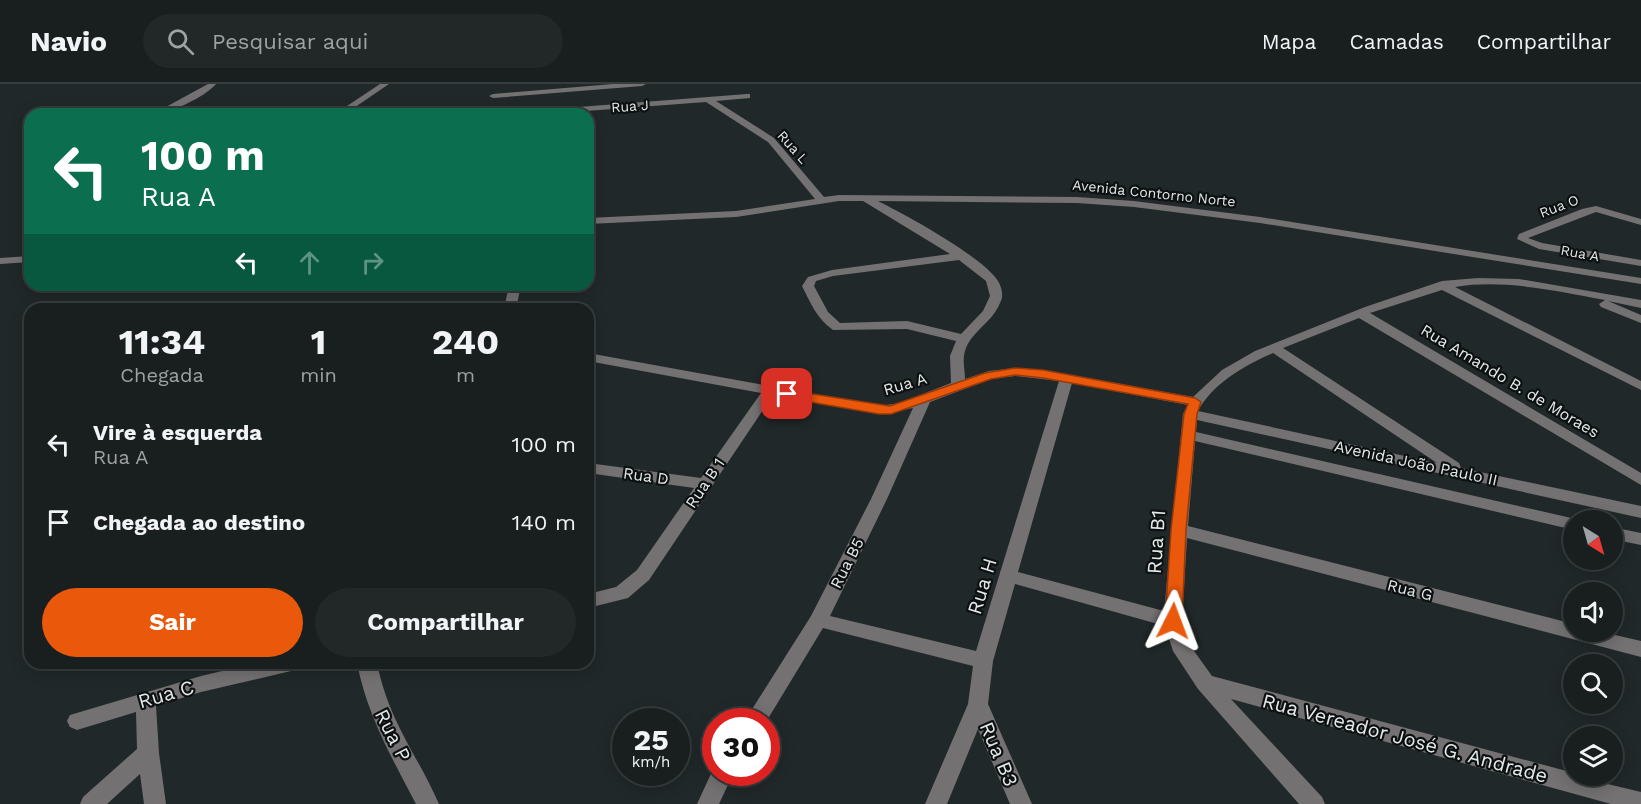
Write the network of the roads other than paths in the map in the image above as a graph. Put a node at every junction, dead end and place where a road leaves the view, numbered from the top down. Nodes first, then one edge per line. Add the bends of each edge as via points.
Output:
1 (212, 84) edge
2 (385, 84) edge
3 (641, 84) edge
4 (493, 96) dead end
5 (747, 96) dead end
6 (708, 99) junction
7 (646, 105) junction
8 (169, 108) edge
9 (348, 108) edge
10 (594, 109) edge
11 (864, 197) junction
12 (821, 200) junction
13 (594, 221) edge
14 (1641, 222) edge
15 (1523, 236) joint
16 (960, 256) junction
17 (24, 259) edge
18 (0, 261) edge
19 (1641, 263) edge
20 (1641, 281) edge
21 (1442, 285) junction
22 (1581, 293) junction
23 (1641, 304) edge
24 (1360, 314) junction
25 (1641, 319) edge
26 (964, 339) junction
27 (1274, 348) junction
28 (594, 358) edge
29 (1067, 378) junction
30 (1641, 386) edge
31 (956, 387) junction
32 (769, 391) junction
33 (925, 398) junction
34 (1193, 408) junction
35 (1190, 435) junction
36 (594, 469) edge
37 (1462, 472) junction
38 (1641, 480) edge
39 (704, 484) junction
40 (1641, 512) edge
41 (1563, 521) edge
42 (1179, 530) junction
43 (1623, 535) edge
44 (1641, 539) edge
45 (1009, 576) junction
46 (594, 600) edge
47 (818, 620) junction
48 (1173, 621) junction
49 (1641, 649) edge
50 (983, 661) junction
51 (265, 669) edge
52 (369, 669) edge
53 (1205, 683) junction
54 (146, 700) junction
55 (978, 704) junction
56 (763, 708) edge
57 (77, 721) dead end
58 (148, 753) junction
59 (716, 786) edge
60 (1608, 800) edge
61 (1641, 802) edge
62 (91, 804) edge
63 (155, 804) edge
64 (428, 804) edge
65 (708, 804) edge
66 (936, 804) edge
67 (1021, 804) edge
68 (1314, 804) edge

1 - 8 street
2 - 9 street
3 - 4 street
3 - 7 street
5 - 6 street, Rua J
6 - 7 street, Rua J
6 - 12 street, Rua L via 771,140
7 - 10 street, Rua J
11 - 12 street, Avenida Contorno Norte
11 - 16 street via 910,221
11 - 20 street, Avenida Contorno Norte via 1134,204 1370,236
12 - 13 street, Avenida Contorno Norte via 736,214
14 - 15 street, Rua O via 1586,211
15 - 19 street, Rua A via 1525,241 1539,246
16 - 26 street via 993,283 996,294 991,309
16 - 26 street via 832,273 812,279 808,286 822,312 837,327 907,325
17 - 18 street
21 - 22 street via 1509,282
21 - 24 street
21 - 30 street
22 - 23 street
22 - 25 street
24 - 27 street
24 - 38 street, Rua Amando B. de Moraes
26 - 31 street via 957,352 960,379
27 - 34 street via 1234,368
27 - 37 street
28 - 32 street, Rua A
29 - 31 street, Rua A via 1005,372
29 - 34 street, Rua A
29 - 45 street, Rua H
31 - 33 street, Rua A
32 - 33 street, Rua A via 879,410
32 - 39 street, Rua B 1
33 - 47 street, Rua B5
34 - 35 street, Rua B1
34 - 37 street, Avenida João Paulo II
35 - 41 street, Avenida João Paulo II
35 - 42 street, Rua B1
36 - 39 street, Rua D
37 - 40 street, Avenida João Paulo II
39 - 46 street, Rua B 1 via 643,575 622,593
42 - 48 street, Rua B1
42 - 49 street, Rua G
43 - 44 street
45 - 48 street
45 - 50 street, Rua H
47 - 50 street
47 - 56 street, Rua B5
48 - 53 street, Rua B1 via 1180,646
50 - 55 street, Rua H
51 - 54 street, Rua C
52 - 64 street, Rua P via 378,709
53 - 60 street, Rua Vereador José G. Andrade
53 - 68 street, Rua B1
54 - 57 street, Rua C
54 - 58 street
55 - 66 street, Rua H
55 - 67 street, Rua B3
58 - 62 street
58 - 63 street
59 - 65 street
60 - 61 street, Rua Vereador José G. Andrade

